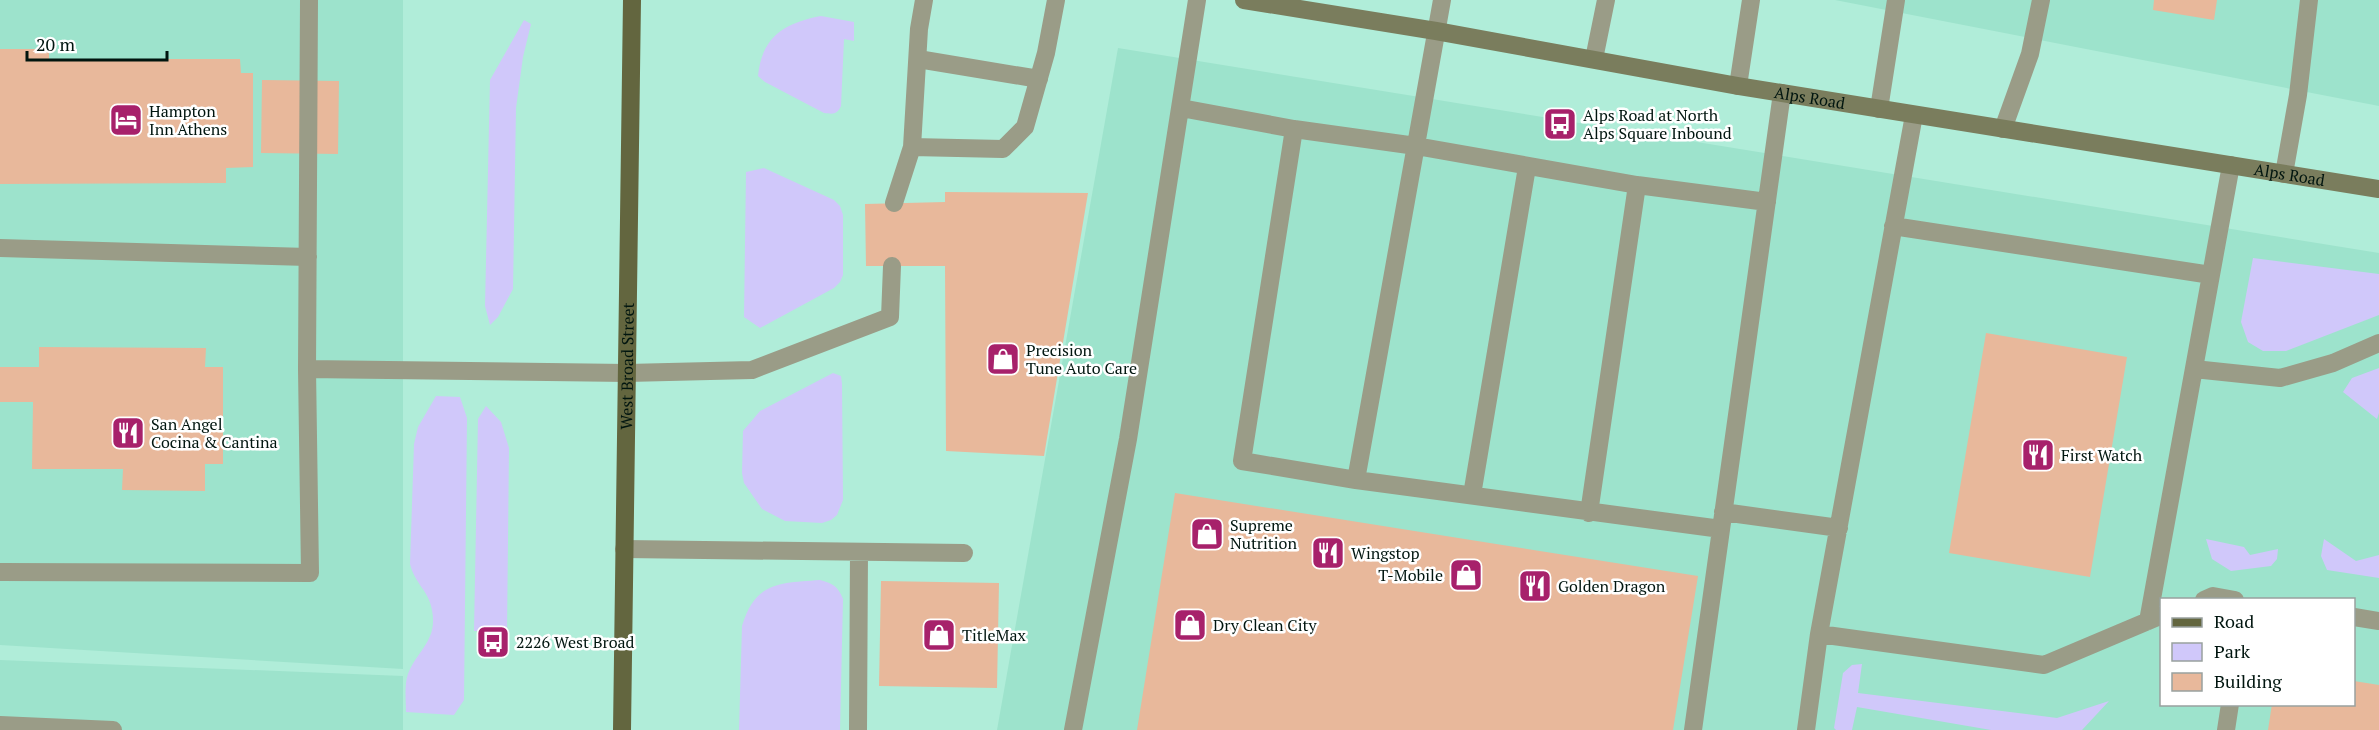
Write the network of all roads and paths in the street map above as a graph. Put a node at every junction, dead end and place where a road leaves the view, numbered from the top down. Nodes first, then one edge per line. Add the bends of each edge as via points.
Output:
1 (309, 0) edge
2 (632, 0) edge
3 (924, 0) edge
4 (1056, 0) edge
5 (1197, 0) edge
6 (1244, 0) edge
7 (1442, 0) edge
8 (1606, 0) edge
9 (1751, 0) edge
10 (1896, 0) edge
11 (2042, 0) edge
12 (2309, 0) edge
13 (1436, 31) junction
14 (918, 59) junction
15 (1594, 59) junction
16 (1039, 80) junction
17 (1738, 86) junction
18 (1782, 93) junction
19 (1181, 108) junction
20 (1879, 109) junction
21 (1914, 115) junction
22 (1294, 129) junction
23 (2003, 129) junction
24 (1416, 146) junction
25 (912, 147) junction
26 (2231, 165) junction
27 (1527, 166) junction
28 (2284, 174) junction
29 (1637, 184) junction
30 (2379, 189) edge
31 (1767, 202) junction
32 (894, 203) dead end
33 (1893, 226) junction
34 (0, 248) edge
35 (308, 257) junction
36 (892, 266) dead end
37 (2211, 275) junction
38 (2379, 343) edge
39 (307, 369) junction
40 (2193, 369) junction
41 (627, 373) junction
42 (1356, 480) junction
43 (1472, 495) junction
44 (1589, 513) junction
45 (1722, 521) junction
46 (1839, 528) junction
47 (624, 549) junction
48 (859, 552) junction
49 (964, 553) dead end
50 (0, 572) edge
51 (2208, 598) edge
52 (2224, 598) edge
53 (2355, 617) edge
54 (2155, 618) edge
55 (2379, 621) edge
56 (1819, 634) junction
57 (2230, 706) edge
58 (0, 725) edge
59 (23, 728) edge
60 (112, 730) edge
61 (622, 730) edge
62 (858, 730) edge
63 (1073, 730) edge
64 (1693, 730) edge
65 (1806, 730) edge
66 (2226, 730) edge

1 - 35 lane
2 - 41 main road, West Broad Street
3 - 14 lane
4 - 16 lane
5 - 19 lane
6 - 13 main road, Alps Road
7 - 13 lane
8 - 15 lane
9 - 17 lane
10 - 20 lane
11 - 23 lane via 2031,54
12 - 28 lane
13 - 15 main road, Alps Road
13 - 24 lane
14 - 16 lane
14 - 25 lane
15 - 17 main road, Alps Road
16 - 25 lane via 1025,127 1003,149
17 - 18 main road, Alps Road
18 - 20 main road, Alps Road
18 - 31 lane
19 - 22 lane
19 - 63 lane via 1128,440
20 - 21 main road, Alps Road
21 - 23 main road, Alps Road
21 - 33 lane
22 - 24 lane
22 - 42 lane via 1242,461
23 - 26 main road, Alps Road
24 - 27 lane
24 - 42 lane
25 - 32 lane
26 - 28 main road, Alps Road
26 - 37 lane
27 - 29 lane
27 - 43 lane
28 - 30 main road, Alps Road
29 - 31 lane
29 - 44 lane
31 - 45 lane
33 - 37 lane
33 - 46 lane
34 - 35 lane
35 - 39 lane
36 - 41 lane via 890,317 752,370
37 - 40 lane
38 - 40 lane via 2333,363 2280,378
39 - 41 lane
39 - 50 lane via 310,573
40 - 54 lane
41 - 47 main road, West Broad Street
42 - 43 lane
43 - 44 lane
44 - 45 lane
45 - 46 lane
45 - 64 lane
46 - 56 lane
47 - 48 lane
47 - 61 main road, West Broad Street
48 - 49 lane
48 - 62 lane
51 - 52 lane
53 - 55 lane
54 - 56 lane via 2044,665
56 - 65 lane
57 - 66 lane
58 - 59 lane
59 - 60 lane

